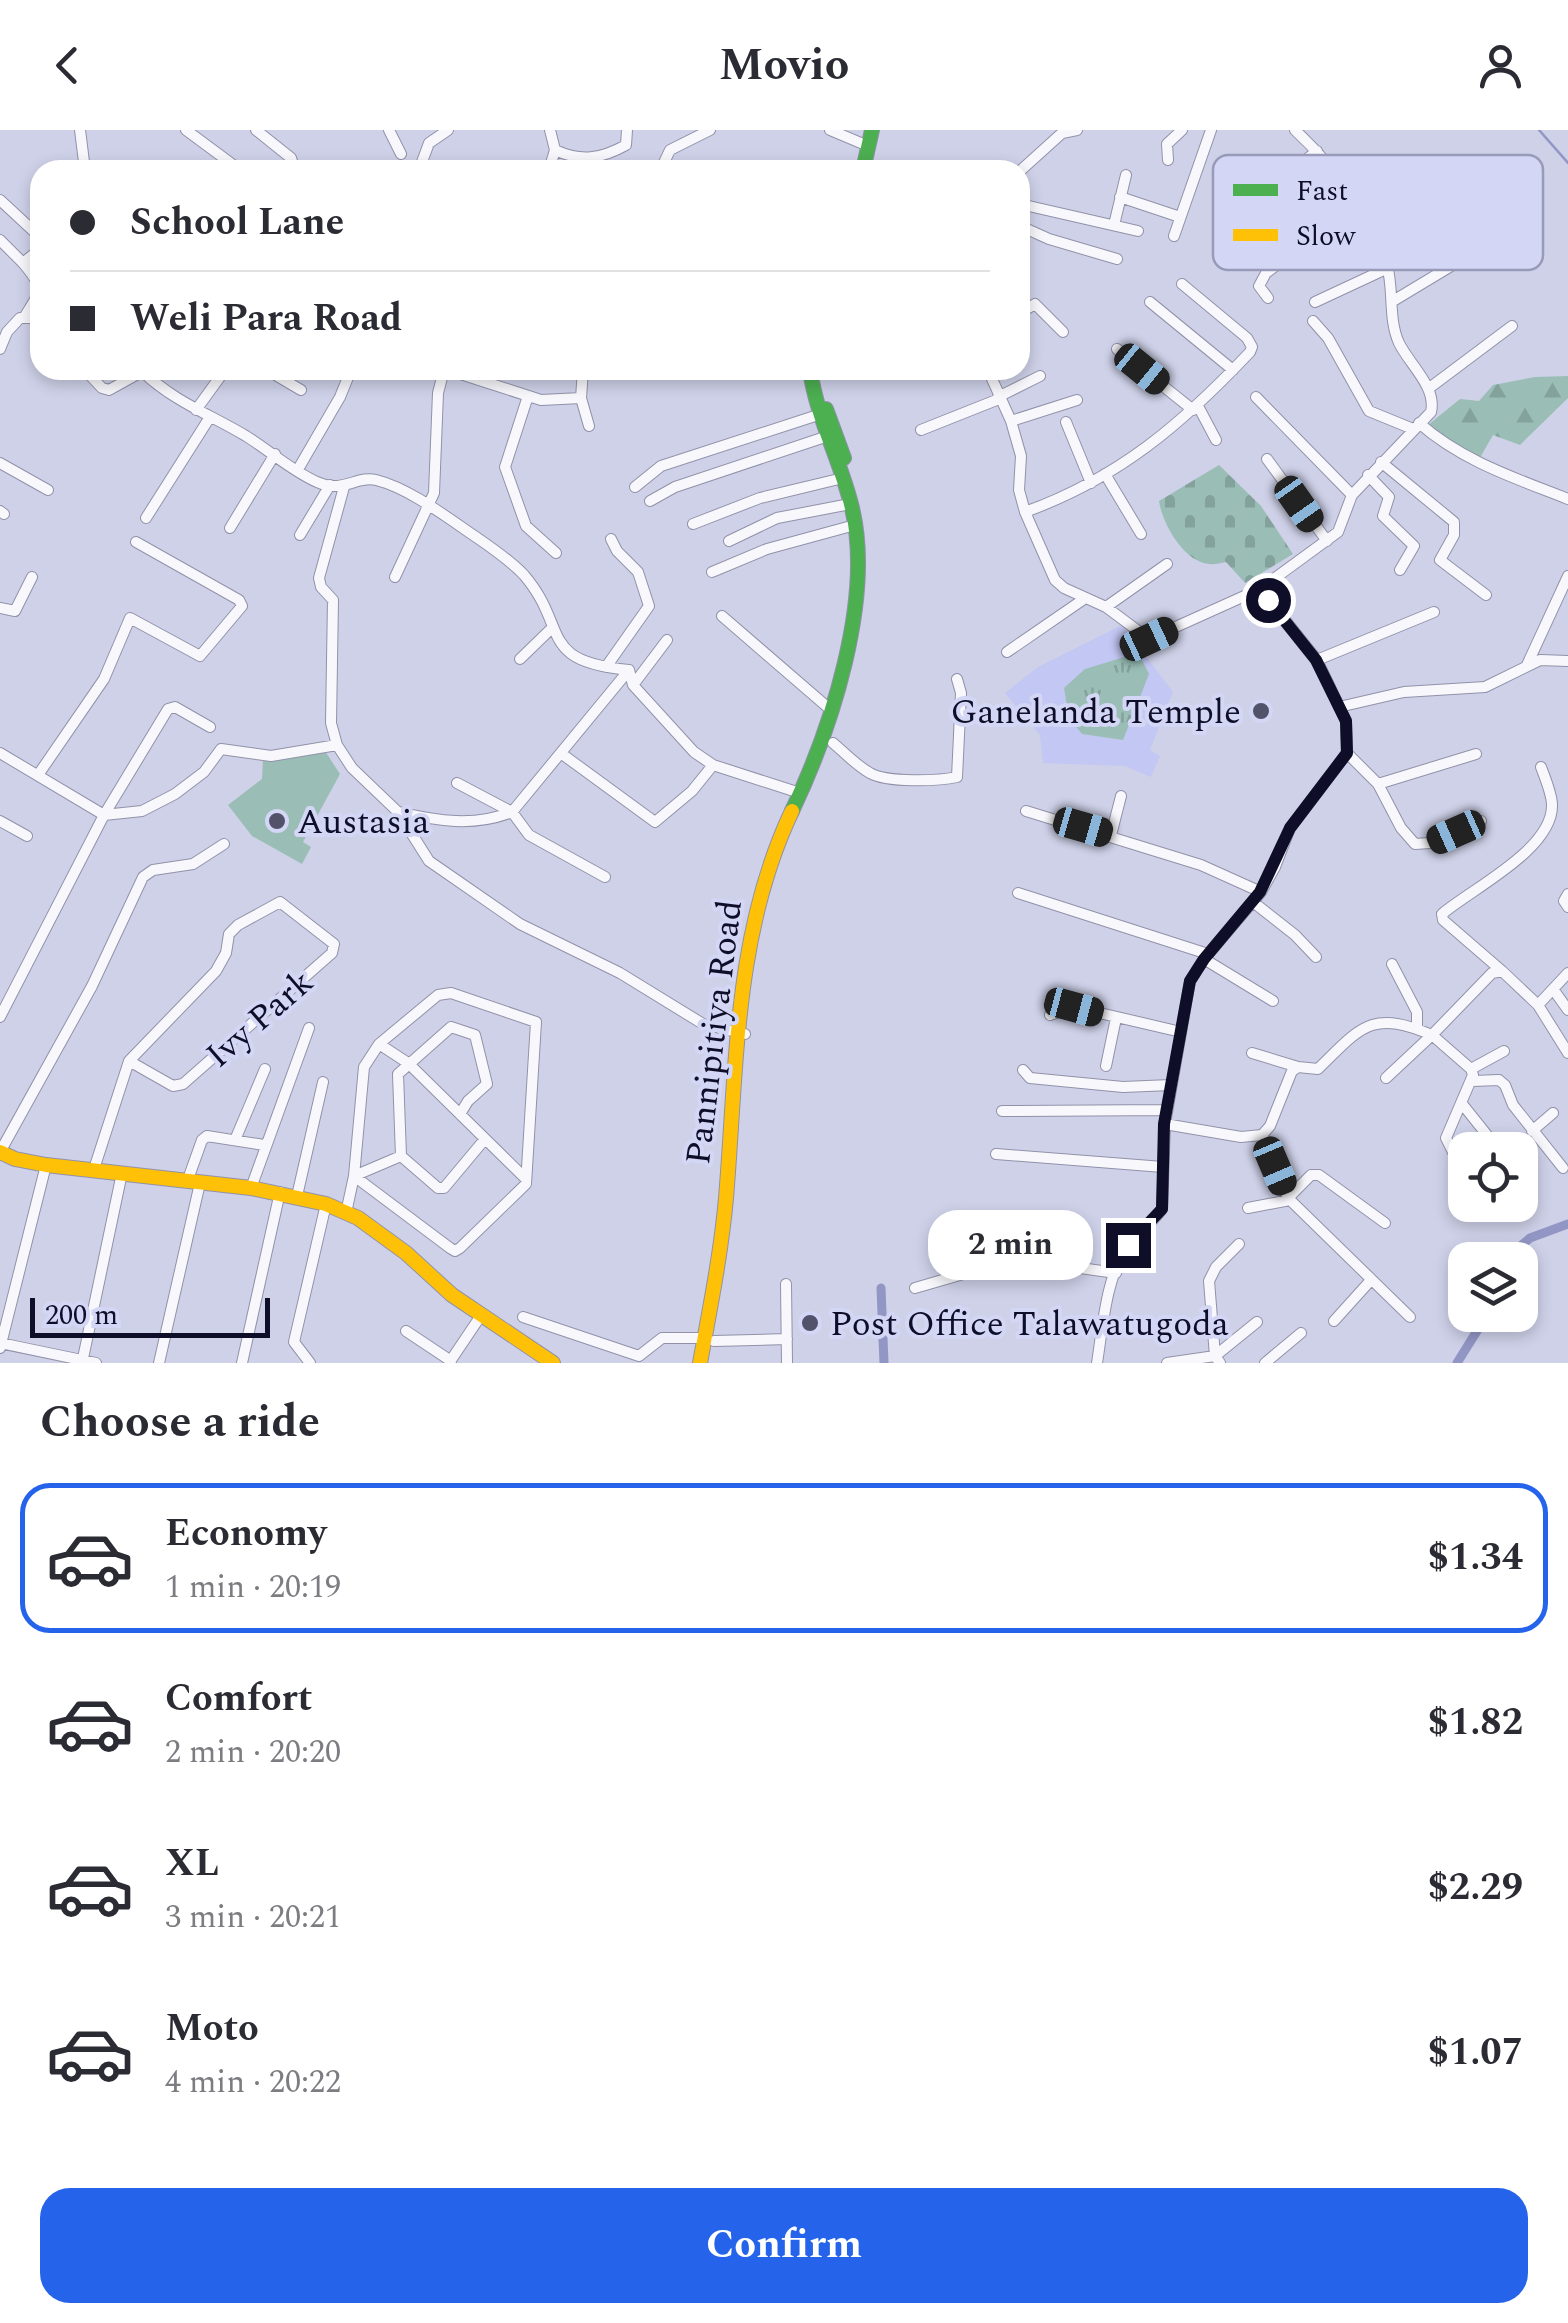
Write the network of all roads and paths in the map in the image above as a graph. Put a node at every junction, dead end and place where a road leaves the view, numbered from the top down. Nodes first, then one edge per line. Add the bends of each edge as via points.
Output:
1 (80, 130) edge
2 (186, 130) edge
3 (256, 130) edge
4 (390, 130) edge
5 (448, 130) edge
6 (550, 130) edge
7 (627, 130) edge
8 (710, 130) edge
9 (830, 130) edge
10 (872, 130) edge
11 (879, 130) edge
12 (1077, 130) edge
13 (1182, 130) edge
14 (1211, 130) edge
15 (1296, 130) edge
16 (868, 146) junction
17 (555, 150) junction
18 (1317, 150) junction
19 (400, 154) dead end
20 (1311, 155) edge
21 (1321, 155) edge
22 (84, 160) edge
23 (226, 160) edge
24 (292, 160) edge
25 (422, 160) edge
26 (552, 160) edge
27 (665, 160) edge
28 (865, 160) edge
29 (873, 160) edge
30 (1168, 160) dead end
31 (1030, 162) edge
32 (1126, 175) dead end
33 (1120, 197) junction
34 (0, 200) edge
35 (1030, 206) edge
36 (1180, 217) junction
37 (1114, 225) junction
38 (30, 228) edge
39 (1030, 230) edge
40 (1138, 230) dead end
41 (1174, 236) dead end
42 (0, 240) edge
43 (30, 257) edge
44 (1117, 258) dead end
45 (23, 263) junction
46 (1271, 270) edge
47 (1384, 270) edge
48 (1388, 270) edge
49 (1444, 270) edge
50 (30, 271) edge
51 (1182, 284) dead end
52 (1268, 298) dead end
53 (1393, 301) junction
54 (1150, 302) dead end
55 (1315, 302) dead end
56 (1030, 308) edge
57 (30, 309) edge
58 (26, 316) junction
59 (30, 319) edge
60 (1312, 321) dead end
61 (1512, 326) dead end
62 (1063, 332) dead end
63 (0, 349) edge
64 (1117, 349) dead end
65 (1234, 370) junction
66 (1040, 376) dead end
67 (94, 380) edge
68 (127, 380) edge
69 (153, 380) edge
70 (218, 380) edge
71 (284, 380) edge
72 (348, 380) edge
73 (443, 380) edge
74 (478, 380) edge
75 (582, 380) edge
76 (812, 380) edge
77 (822, 380) edge
78 (992, 380) edge
79 (300, 390) dead end
80 (1428, 390) junction
81 (528, 396) junction
82 (1256, 396) dead end
83 (581, 398) junction
84 (998, 398) junction
85 (1078, 400) dead end
86 (1195, 408) junction
87 (196, 410) junction
88 (818, 415) junction
89 (210, 417) junction
90 (1011, 421) junction
91 (1066, 422) dead end
92 (590, 426) dead end
93 (1416, 426) junction
94 (921, 430) dead end
95 (825, 437) junction
96 (1216, 440) dead end
97 (274, 454) junction
98 (1267, 458) dead end
99 (1382, 462) junction
100 (0, 463) edge
101 (296, 471) junction
102 (1105, 474) junction
103 (1368, 475) junction
104 (843, 478) junction
105 (1091, 482) junction
106 (330, 486) junction
107 (635, 487) dead end
108 (344, 488) junction
109 (48, 490) dead end
110 (1352, 495) junction
111 (1568, 499) edge
112 (650, 501) dead end
113 (850, 504) junction
114 (430, 507) junction
115 (1024, 512) junction
116 (146, 518) dead end
117 (693, 524) dead end
118 (855, 525) junction
119 (230, 528) dead end
120 (1141, 534) dead end
121 (300, 535) dead end
122 (612, 540) dead end
123 (729, 541) dead end
124 (1327, 541) junction
125 (136, 542) dead end
126 (556, 553) dead end
127 (1167, 564) dead end
128 (1400, 570) dead end
129 (712, 572) dead end
130 (1568, 576) edge
131 (32, 577) dead end
132 (394, 578) dead end
133 (1260, 589) junction
134 (1486, 595) dead end
135 (1084, 599) junction
136 (0, 608) edge
137 (1106, 608) junction
138 (1434, 612) dead end
139 (722, 616) dead end
140 (552, 628) junction
141 (667, 640) dead end
142 (1007, 652) dead end
143 (520, 660) dead end
144 (1316, 660) junction
145 (1568, 660) edge
146 (1526, 666) junction
147 (606, 667) junction
148 (629, 670) junction
149 (956, 679) dead end
150 (632, 684) junction
151 (1339, 707) junction
152 (832, 710) junction
153 (210, 727) dead end
154 (832, 743) junction
155 (337, 745) junction
156 (0, 753) edge
157 (1347, 753) junction
158 (562, 754) junction
159 (1476, 754) dead end
160 (713, 765) junction
161 (1541, 767) dead end
162 (38, 775) junction
163 (457, 783) dead end
164 (1378, 784) junction
165 (800, 793) junction
166 (1121, 796) dead end
167 (1568, 805) edge
168 (1552, 806) junction
169 (1026, 811) dead end
170 (398, 812) junction
171 (512, 812) junction
172 (104, 814) junction
173 (1481, 820) dead end
174 (0, 821) edge
175 (27, 836) dead end
176 (1111, 836) junction
177 (224, 844) dead end
178 (606, 877) dead end
179 (1018, 893) dead end
180 (1568, 894) edge
181 (1257, 897) junction
182 (1568, 907) edge
183 (1206, 956) junction
184 (1316, 957) dead end
185 (1392, 964) dead end
186 (1502, 971) junction
187 (1568, 973) edge
188 (1553, 989) junction
189 (1273, 1001) dead end
190 (1538, 1005) junction
191 (1568, 1010) edge
192 (1050, 1015) dead end
193 (0, 1017) edge
194 (1116, 1018) junction
195 (309, 1028) dead end
196 (1417, 1029) junction
197 (1181, 1032) junction
198 (741, 1033) junction
199 (1432, 1035) junction
200 (380, 1044) junction
201 (1504, 1051) dead end
202 (1252, 1053) dead end
203 (1568, 1053) edge
204 (129, 1061) junction
205 (408, 1063) junction
206 (1106, 1066) dead end
207 (1298, 1066) junction
208 (266, 1070) dead end
209 (1022, 1070) dead end
210 (1472, 1075) junction
211 (1386, 1078) dead end
212 (323, 1082) dead end
213 (1171, 1085) junction
214 (1463, 1104) junction
215 (1167, 1110) junction
216 (1002, 1111) dead end
217 (1553, 1113) dead end
218 (460, 1114) junction
219 (1164, 1124) junction
220 (1532, 1131) junction
221 (1449, 1132) edge
222 (1485, 1132) edge
223 (1262, 1135) junction
224 (485, 1139) junction
225 (234, 1140) junction
226 (264, 1145) junction
227 (0, 1152) edge
228 (996, 1154) dead end
229 (401, 1156) junction
230 (46, 1165) junction
231 (1163, 1167) junction
232 (1563, 1168) dead end
233 (94, 1169) junction
234 (122, 1173) junction
235 (354, 1176) junction
236 (526, 1179) junction
237 (193, 1182) junction
238 (251, 1188) junction
239 (280, 1192) junction
240 (297, 1196) junction
241 (1289, 1199) junction
242 (326, 1204) junction
243 (1248, 1208) dead end
244 (346, 1213) junction
245 (1386, 1222) dead end
246 (1239, 1244) dead end
247 (1116, 1272) junction
248 (1370, 1280) junction
249 (786, 1284) dead end
250 (915, 1288) dead end
251 (482, 1314) junction
252 (1410, 1316) dead end
253 (523, 1317) dead end
254 (1334, 1321) dead end
255 (1257, 1322) dead end
256 (406, 1331) dead end
257 (1301, 1334) dead end
258 (709, 1340) junction
259 (787, 1340) junction
260 (0, 1345) edge
261 (1218, 1359) edge
262 (82, 1362) edge
263 (450, 1362) edge
264 (96, 1363) edge
265 (159, 1363) edge
266 (242, 1363) edge
267 (310, 1363) edge
268 (553, 1363) edge
269 (700, 1363) edge
270 (709, 1363) edge
271 (787, 1363) edge
272 (1097, 1363) edge
273 (1167, 1363) edge
274 (1265, 1363) edge

1 - 22 street
2 - 23 street
3 - 24 street
4 - 19 street
5 - 25 street
6 - 17 street
7 - 17 street via 626,145 611,153 575,159
8 - 27 street via 670,150
9 - 16 street
10 - 16 main road
11 - 29 main road
12 - 31 street via 1062,132
13 - 30 street via 1167,144
14 - 36 street
15 - 18 street
16 - 28 main road
17 - 26 street
18 - 20 street
18 - 21 street
32 - 33 street
33 - 36 street
33 - 37 street
34 - 38 street
35 - 37 street
36 - 41 street
37 - 40 street
39 - 44 street
42 - 45 street
43 - 45 street
45 - 50 street
46 - 52 street via 1259,286
47 - 55 street
48 - 53 street
49 - 53 street
51 - 65 street via 1247,338 1250,352
53 - 80 street via 1399,342
54 - 65 street
56 - 62 street via 1036,304
57 - 58 street
58 - 59 street
58 - 63 street via 12,325
60 - 93 street via 1369,411
61 - 80 street
64 - 86 street
65 - 86 street
66 - 84 street
67 - 68 street via 109,390
69 - 87 street
70 - 87 street
71 - 79 street
72 - 101 street
73 - 114 street
74 - 81 street
75 - 83 street
76 - 88 main road, Pannipitiya Road
77 - 154 main road, Pannipitiya Road via 866,549
78 - 84 street
80 - 93 street via 1433,405
81 - 83 street
81 - 126 street via 505,467 526,526
82 - 110 street
83 - 92 street
84 - 90 street
84 - 94 street
85 - 90 street
86 - 96 street
86 - 102 street via 1148,449
87 - 89 street
88 - 95 main road, Pannipitiya Road
88 - 107 street via 661,466
89 - 97 street
89 - 116 street
90 - 115 street
91 - 105 street
93 - 99 street
93 - 111 street via 1464,456
95 - 104 main road, Pannipitiya Road
95 - 112 street
97 - 101 street
97 - 119 street
98 - 124 street
99 - 103 street
99 - 134 street via 1454,522 1440,560
100 - 109 street
101 - 106 street
102 - 105 street
102 - 120 street
103 - 110 street
103 - 128 street via 1389,497 1382,514 1414,546
104 - 113 main road, Pannipitiya Road
104 - 117 street via 760,498
105 - 115 street
106 - 108 street
106 - 121 street
108 - 114 street via 379,480
108 - 155 street via 319,578 334,600 331,723
110 - 124 street via 1338,532
113 - 118 main road, Pannipitiya Road
113 - 123 street via 776,518
114 - 132 street
114 - 140 street via 524,575
115 - 135 street via 1055,580
118 - 129 street
118 - 152 main road, Pannipitiya Road via 854,593
122 - 147 street via 638,572 649,606
124 - 133 street
125 - 162 street via 242,606 200,656 130,618 104,679
127 - 137 street
130 - 146 street
131 - 136 street via 15,612
133 - 137 street via 1149,639
133 - 144 street
135 - 137 street
135 - 142 street
138 - 144 street
139 - 152 street
140 - 143 street
140 - 147 street via 578,660
141 - 150 street
144 - 151 street
145 - 146 street
146 - 151 street via 1485,687 1404,692
147 - 148 street
148 - 150 street
148 - 158 street
149 - 154 street via 957,777 872,774
150 - 160 street
151 - 157 street
152 - 165 main road, Pannipitiya Road
153 - 172 street via 175,707 168,710
154 - 198 main road, Pannipitiya Road via 773,875
155 - 170 street via 361,779
155 - 172 street via 271,756 221,749 175,794 142,811
156 - 162 street
157 - 164 street
157 - 181 street via 1290,828
158 - 160 street via 655,822
158 - 171 street
159 - 164 street
160 - 165 street
161 - 168 street
162 - 172 street
163 - 171 street
164 - 173 street via 1415,844
165 - 198 main road, Pannipitiya Road via 755,908
166 - 176 street
167 - 168 street
168 - 186 street via 1535,844 1442,914
169 - 176 street
170 - 171 street via 449,822 490,821
170 - 198 street via 429,861 520,924 703,1024
171 - 178 street via 529,836
172 - 193 street
174 - 175 street
176 - 181 street via 1201,865
177 - 227 street via 194,864 143,876 92,986
179 - 183 street
180 - 182 street
181 - 183 street
181 - 184 street
183 - 189 street
183 - 197 street via 1190,981
185 - 196 street via 1418,1012
186 - 190 street
186 - 199 street via 1492,973
187 - 188 street
188 - 190 street
188 - 191 street
190 - 203 street
192 - 194 street via 1074,1007
194 - 197 street
194 - 206 street
195 - 226 street
196 - 199 street
196 - 207 street via 1403,1023 1359,1028 1318,1069
197 - 213 street
198 - 258 main road, Pannipitiya Road via 730,1243
199 - 210 street
199 - 211 street
200 - 205 street
200 - 235 street via 364,1067
200 - 236 street via 438,995 451,993 536,1022
201 - 210 street
202 - 207 street
204 - 204 street, Ivy Park via 173,1086 183,1084 332,954 334,944 280,902 238,925 216,972
204 - 233 street, Ivy Park
205 - 218 street
205 - 218 street via 451,1027 475,1036 488,1084
205 - 229 street via 398,1074
207 - 223 street
208 - 225 street
209 - 213 street via 1030,1078 1104,1086
210 - 214 street
210 - 220 street via 1505,1085
212 - 240 street
213 - 215 street
214 - 221 street
214 - 222 street
215 - 216 street
215 - 219 street
217 - 220 street
218 - 224 street
219 - 223 street
219 - 231 street
220 - 232 street
223 - 241 street
224 - 229 street via 444,1188
224 - 236 street
225 - 226 street
225 - 237 street via 202,1140
226 - 238 street
227 - 230 main road
228 - 231 street
229 - 235 street
230 - 233 main road
230 - 260 street
231 - 247 street via 1162,1209 1128,1245
233 - 234 main road
234 - 237 main road
234 - 262 street
235 - 236 street via 455,1251
235 - 244 street
237 - 238 main road
237 - 265 street
238 - 239 main road
239 - 240 main road
239 - 266 street
240 - 242 main road
241 - 243 street
241 - 245 street via 1311,1175 1320,1176
241 - 248 street
242 - 244 main road
242 - 267 street via 294,1342
244 - 251 main road
246 - 261 street via 1209,1281
247 - 250 street via 1038,1262
247 - 272 street
248 - 252 street
248 - 254 street
249 - 259 street
251 - 263 street
251 - 268 main road
253 - 258 street via 639,1356 662,1338
255 - 261 street
256 - 263 street
257 - 274 street
258 - 259 street
258 - 269 main road, Pannipitiya Road
258 - 270 main road, Pannipitiya Road
259 - 271 street
260 - 262 street
261 - 273 street
262 - 264 street

